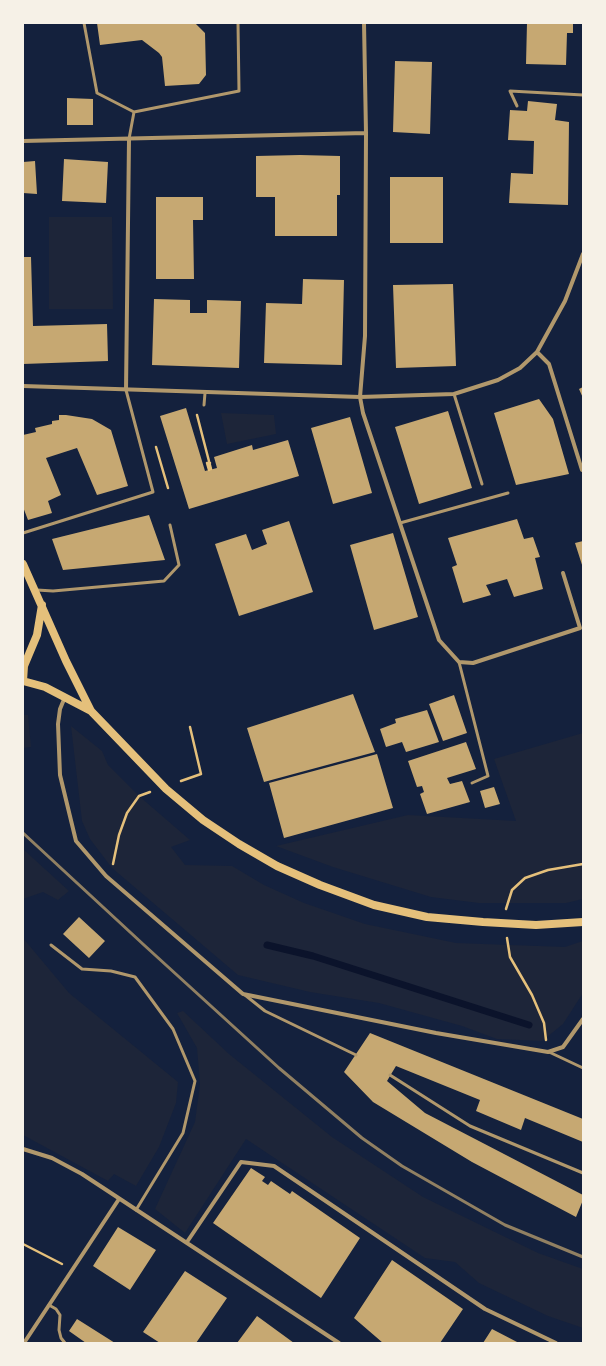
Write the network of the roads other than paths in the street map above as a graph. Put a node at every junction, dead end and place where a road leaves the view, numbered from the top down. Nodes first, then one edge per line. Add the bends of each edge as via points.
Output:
1 (84, 23) edge
2 (238, 23) edge
3 (364, 23) edge
4 (583, 95) edge
5 (517, 106) dead end
6 (134, 112) junction
7 (366, 133) junction
8 (128, 140) junction
9 (23, 141) edge
10 (583, 254) edge
11 (537, 352) junction
12 (23, 386) edge
13 (32, 387) junction
14 (23, 390) edge
15 (126, 390) junction
16 (205, 393) junction
17 (454, 394) junction
18 (360, 398) junction
19 (204, 405) dead end
20 (582, 470) dead end
21 (482, 484) dead end
22 (508, 493) dead end
23 (400, 523) junction
24 (170, 525) dead end
25 (23, 533) edge
26 (23, 564) edge
27 (563, 573) dead end
28 (35, 590) junction
29 (42, 604) junction
30 (459, 662) junction
31 (23, 681) edge
32 (65, 696) junction
33 (91, 711) junction
34 (472, 783) dead end
35 (583, 922) edge
36 (51, 945) dead end
37 (243, 994) junction
38 (583, 1019) edge
39 (548, 1052) junction
40 (356, 1056) dead end
41 (583, 1068) edge
42 (390, 1075) dead end
43 (23, 1149) edge
44 (583, 1173) edge
45 (119, 1199) junction
46 (136, 1210) junction
47 (187, 1242) junction
48 (49, 1305) junction
49 (24, 1343) edge
50 (65, 1343) edge
51 (338, 1343) edge
52 (556, 1343) edge

1 - 6 lane via 98,93
2 - 6 lane via 240,91
3 - 7 street
4 - 5 lane via 510,91
6 - 8 lane
7 - 8 street
7 - 18 street via 365,336
8 - 9 street
8 - 15 street
10 - 11 street via 565,301
11 - 17 street via 520,368 498,380
11 - 20 street via 549,364
12 - 13 street
13 - 14 street
13 - 15 street
15 - 16 street
15 - 25 lane via 154,492
16 - 18 street
16 - 19 lane
17 - 18 street
17 - 21 lane
18 - 23 street
22 - 23 lane
23 - 30 street via 439,640
24 - 28 lane via 178,565 164,581 53,591
26 - 28 main road
27 - 30 street via 580,628 472,663
28 - 29 main road
29 - 31 main road via 37,635 24,666
29 - 33 main road
30 - 34 lane via 488,776
31 - 32 main road
32 - 33 main road
32 - 37 street via 58,724 60,775 76,841 106,876
33 - 35 main road via 144,768 203,820 277,866 320,885 374,905 427,917 536,925
36 - 46 lane via 82,969 135,976 173,1029 195,1081 182,1133
37 - 39 street via 436,1033
37 - 40 lane via 265,1011
38 - 39 street via 563,1047
39 - 41 lane
42 - 44 lane via 470,1126
43 - 45 street via 52,1158 82,1174
45 - 46 street
45 - 48 street
46 - 47 street
47 - 51 street
47 - 52 street via 242,1162 274,1166 485,1309
48 - 49 street
48 - 50 lane via 60,1315 59,1330

